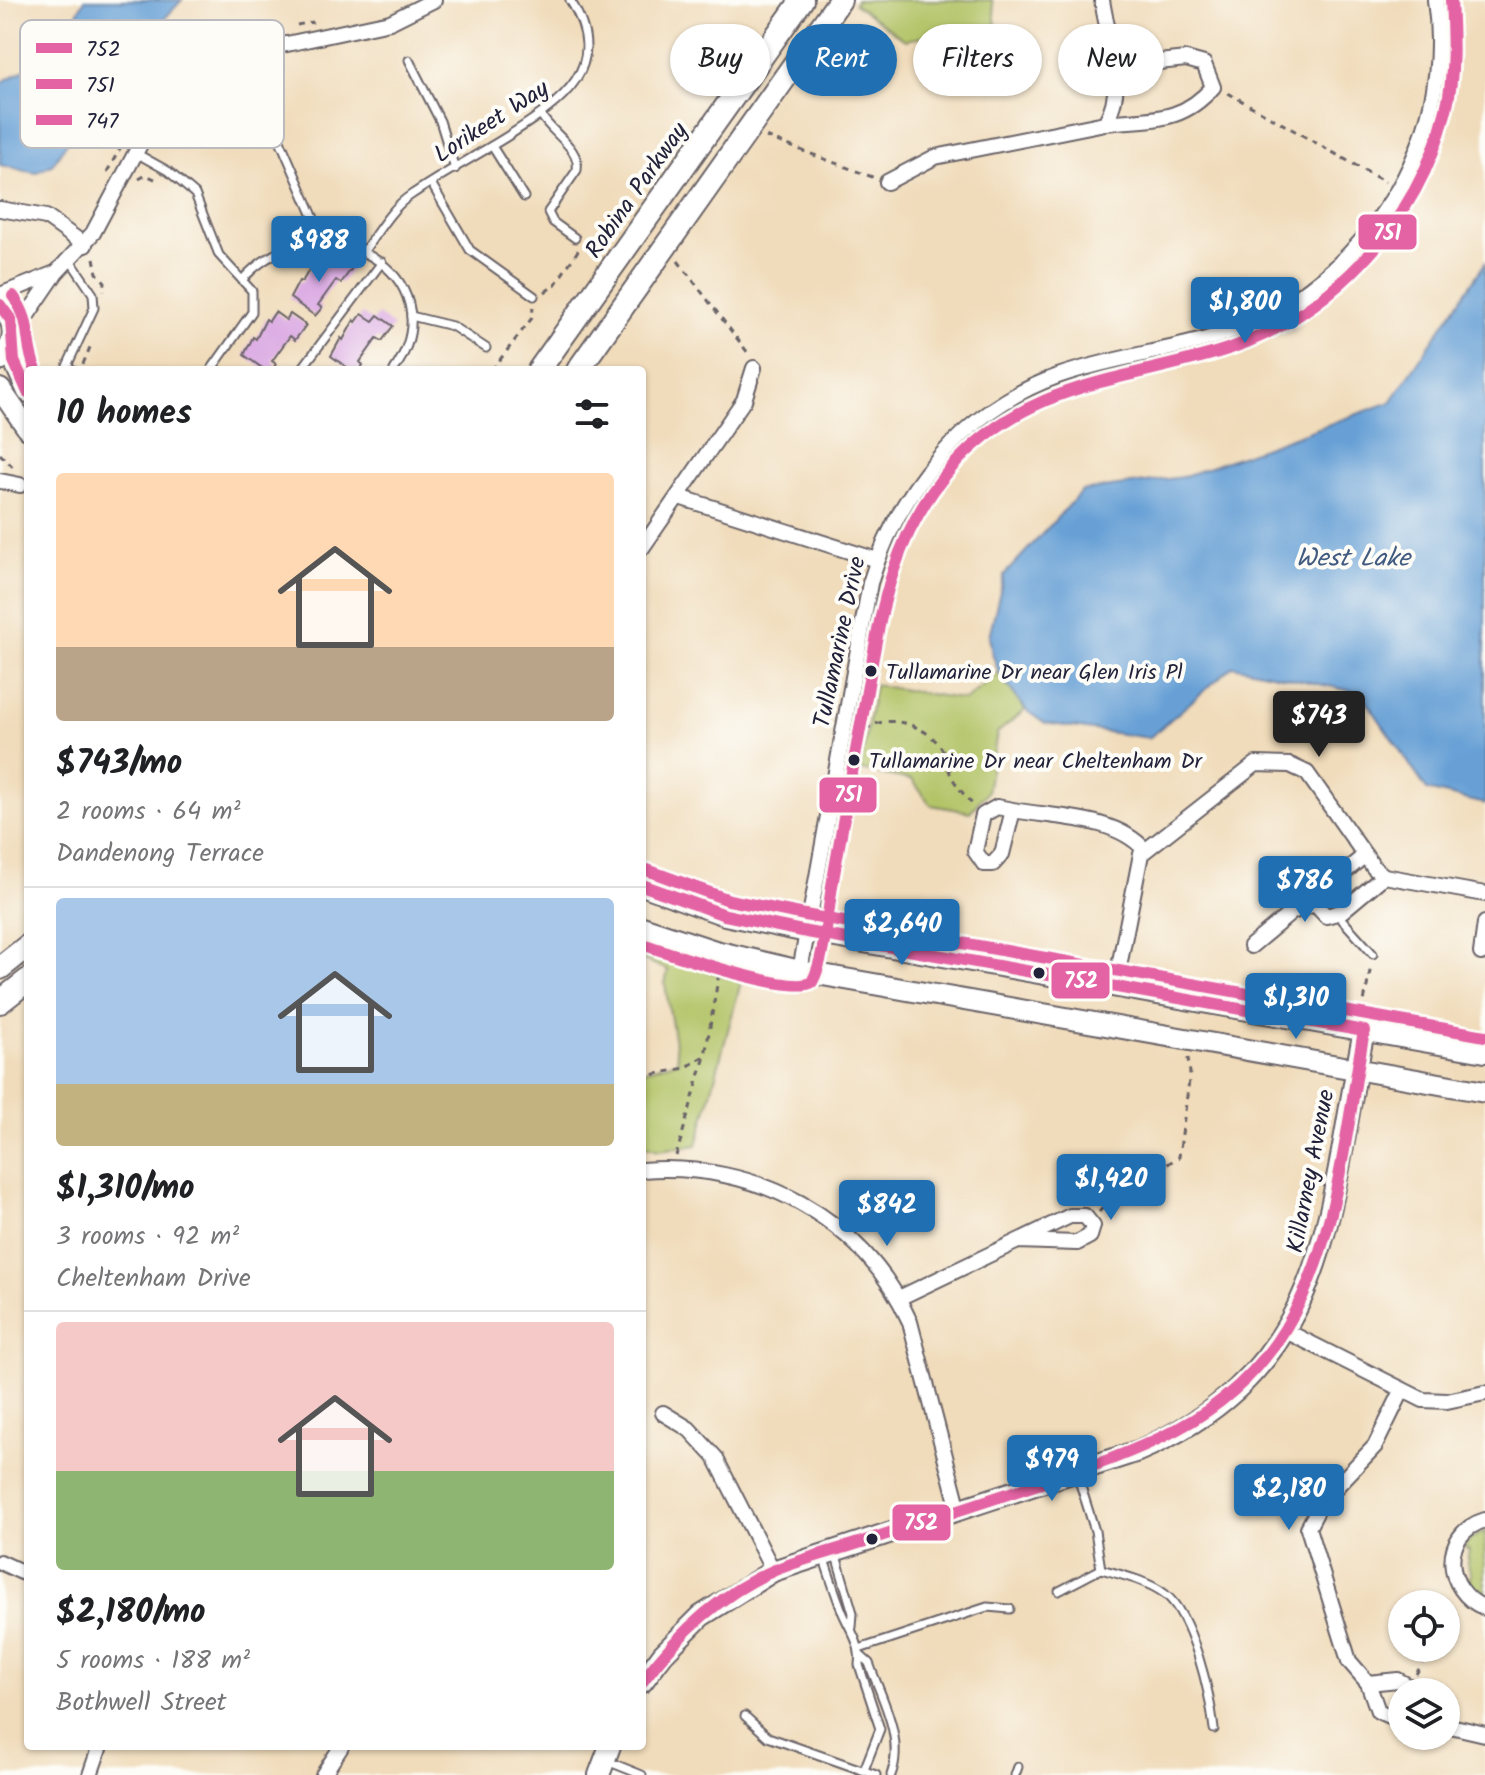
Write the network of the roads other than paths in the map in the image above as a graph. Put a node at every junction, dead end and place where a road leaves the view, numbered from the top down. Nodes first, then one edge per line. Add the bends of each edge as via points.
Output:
1 (434, 0) edge
2 (570, 0) edge
3 (802, 0) edge
4 (840, 0) edge
5 (1102, 0) edge
6 (1435, 0) edge
7 (1106, 24) edge
8 (284, 45) edge
9 (409, 60) dead end
10 (1164, 61) edge
11 (1116, 96) edge
12 (541, 115) junction
13 (1105, 123) junction
14 (492, 146) junction
15 (137, 148) edge
16 (283, 148) edge
17 (134, 152) junction
18 (455, 169) junction
19 (887, 182) road end
20 (431, 183) junction
21 (524, 197) dead end
22 (0, 209) edge
23 (575, 238) dead end
24 (318, 242) junction
25 (90, 248) junction
26 (364, 251) junction
27 (70, 260) junction
28 (382, 262) junction
29 (56, 273) junction
30 (242, 280) junction
31 (0, 295) edge
32 (534, 296) dead end
33 (0, 305) edge
34 (411, 316) junction
35 (12, 339) junction
36 (486, 348) dead end
37 (0, 360) edge
38 (67, 366) edge
39 (214, 366) edge
40 (304, 366) edge
41 (397, 366) edge
42 (542, 366) edge
43 (581, 366) edge
44 (754, 368) road end
45 (24, 383) edge
46 (0, 389) edge
47 (24, 423) edge
48 (0, 481) edge
49 (20, 485) dead end
50 (679, 497) junction
51 (646, 542) edge
52 (877, 560) junction
53 (1013, 810) junction
54 (1145, 850) junction
55 (1365, 855) junction
56 (1384, 876) junction
57 (646, 886) edge
58 (1485, 894) edge
59 (1315, 904) junction
60 (1337, 914) junction
61 (1485, 923) edge
62 (646, 928) edge
63 (807, 932) junction
64 (1251, 946) dead end
65 (24, 949) edge
66 (1481, 953) dead end
67 (1373, 954) road end
68 (0, 968) edge
69 (800, 971) junction
70 (24, 983) edge
71 (1115, 987) junction
72 (0, 1002) edge
73 (1363, 1021) junction
74 (1485, 1052) edge
75 (1356, 1069) junction
76 (1485, 1092) edge
77 (646, 1170) edge
78 (1018, 1241) junction
79 (899, 1298) junction
80 (1286, 1331) junction
81 (1402, 1391) junction
82 (1485, 1393) edge
83 (663, 1413) dead end
84 (1076, 1472) junction
85 (959, 1510) junction
86 (1485, 1520) edge
87 (829, 1552) junction
88 (0, 1562) edge
89 (1101, 1569) junction
90 (773, 1571) junction
91 (24, 1573) edge
92 (1059, 1591) dead end
93 (1485, 1608) edge
94 (1010, 1609) dead end
95 (852, 1627) junction
96 (859, 1652) junction
97 (646, 1677) edge
98 (1388, 1680) edge
99 (1368, 1683) junction
100 (745, 1716) dead end
101 (1388, 1716) edge
102 (1460, 1728) edge
103 (1214, 1729) dead end
104 (1485, 1734) edge
105 (99, 1750) edge
106 (339, 1750) edge
107 (605, 1760) edge
108 (864, 1770) junction
109 (90, 1775) edge
110 (323, 1775) edge
111 (642, 1775) edge
112 (876, 1775) edge
113 (891, 1775) edge

1 - 8 street via 390,22
2 - 12 lane, Lorikeet Way via 585,38 581,71 564,98
3 - 42 main road, Robina Parkway
4 - 43 main road
5 - 7 street
6 - 52 street, Tullamarine Drive via 1438,65 1422,136 1399,188 1354,249 1291,302 1232,330 1057,376 998,406 946,449 921,478
9 - 18 lane via 440,121
10 - 13 street via 1204,64 1213,87 1195,108
11 - 13 street
12 - 14 lane, Lorikeet Way
12 - 23 lane via 553,134 576,153 577,170 548,212
13 - 19 street via 935,157
14 - 18 lane, Lorikeet Way
14 - 21 lane
15 - 17 street
16 - 24 lane via 316,223
17 - 25 street
17 - 30 lane via 195,194 219,255
18 - 20 lane, Lorikeet Way
20 - 26 lane, Lorikeet Way via 401,203
20 - 32 lane via 470,250
22 - 25 street via 46,217
24 - 26 lane
24 - 30 lane via 277,253
25 - 27 street
26 - 28 lane
27 - 29 street
27 - 38 lane via 93,294 94,308
28 - 34 lane via 403,292
28 - 40 lane
29 - 31 street
29 - 35 street
30 - 39 lane via 252,291 252,312
33 - 35 main road via 11,320
34 - 36 lane via 452,326
34 - 41 lane
35 - 37 main road
35 - 45 main road
44 - 50 street via 744,400
46 - 47 main road
48 - 49 street
50 - 51 street
50 - 52 street
52 - 63 street, Tullamarine Drive via 864,606
53 - 53 street via 997,807 983,815 975,851 984,864 993,864 1002,854
53 - 54 street via 1113,828
54 - 55 street via 1248,768 1265,762 1307,773
54 - 71 street via 1136,865
55 - 56 street
55 - 59 street via 1321,892
56 - 58 street
56 - 60 street
57 - 63 main road via 725,915
59 - 60 street via 1326,916
59 - 64 street via 1292,912
60 - 67 lane
61 - 66 street
62 - 69 main road
63 - 69 street, Tullamarine Drive
63 - 71 main road
65 - 68 main road
69 - 75 main road
70 - 72 main road
71 - 73 main road
73 - 74 main road
73 - 75 main road, Killarney Avenue
75 - 76 main road
75 - 80 main road, Killarney Avenue via 1321,1255
77 - 79 street via 731,1176 807,1207 866,1251
78 - 78 street via 1082,1243 1090,1236 1091,1221 1070,1216
78 - 79 street
79 - 85 street via 910,1322
80 - 81 street
80 - 84 main road, Killarney Avenue via 1210,1412 1165,1440
81 - 82 street via 1435,1403
81 - 99 street via 1375,1446 1321,1503 1308,1528 1349,1661
83 - 90 street via 689,1429 715,1457
84 - 85 main road, Killarney Avenue
84 - 89 lane
85 - 87 main road, Killarney Avenue
86 - 93 street via 1462,1532 1453,1550 1452,1573 1469,1598
87 - 90 main road, Killarney Avenue
87 - 95 lane via 843,1615
87 - 95 lane via 853,1613
88 - 91 street
89 - 92 lane
89 - 103 lane via 1164,1594 1182,1615 1210,1695
90 - 97 main road, Killarney Avenue via 701,1616
94 - 96 lane via 987,1607
95 - 96 lane
96 - 108 lane via 880,1729
96 - 113 lane via 869,1663 894,1734
98 - 99 street
99 - 101 street via 1378,1711
100 - 108 lane via 768,1737
102 - 104 street
105 - 109 street
106 - 110 street
107 - 111 lane
108 - 112 lane

